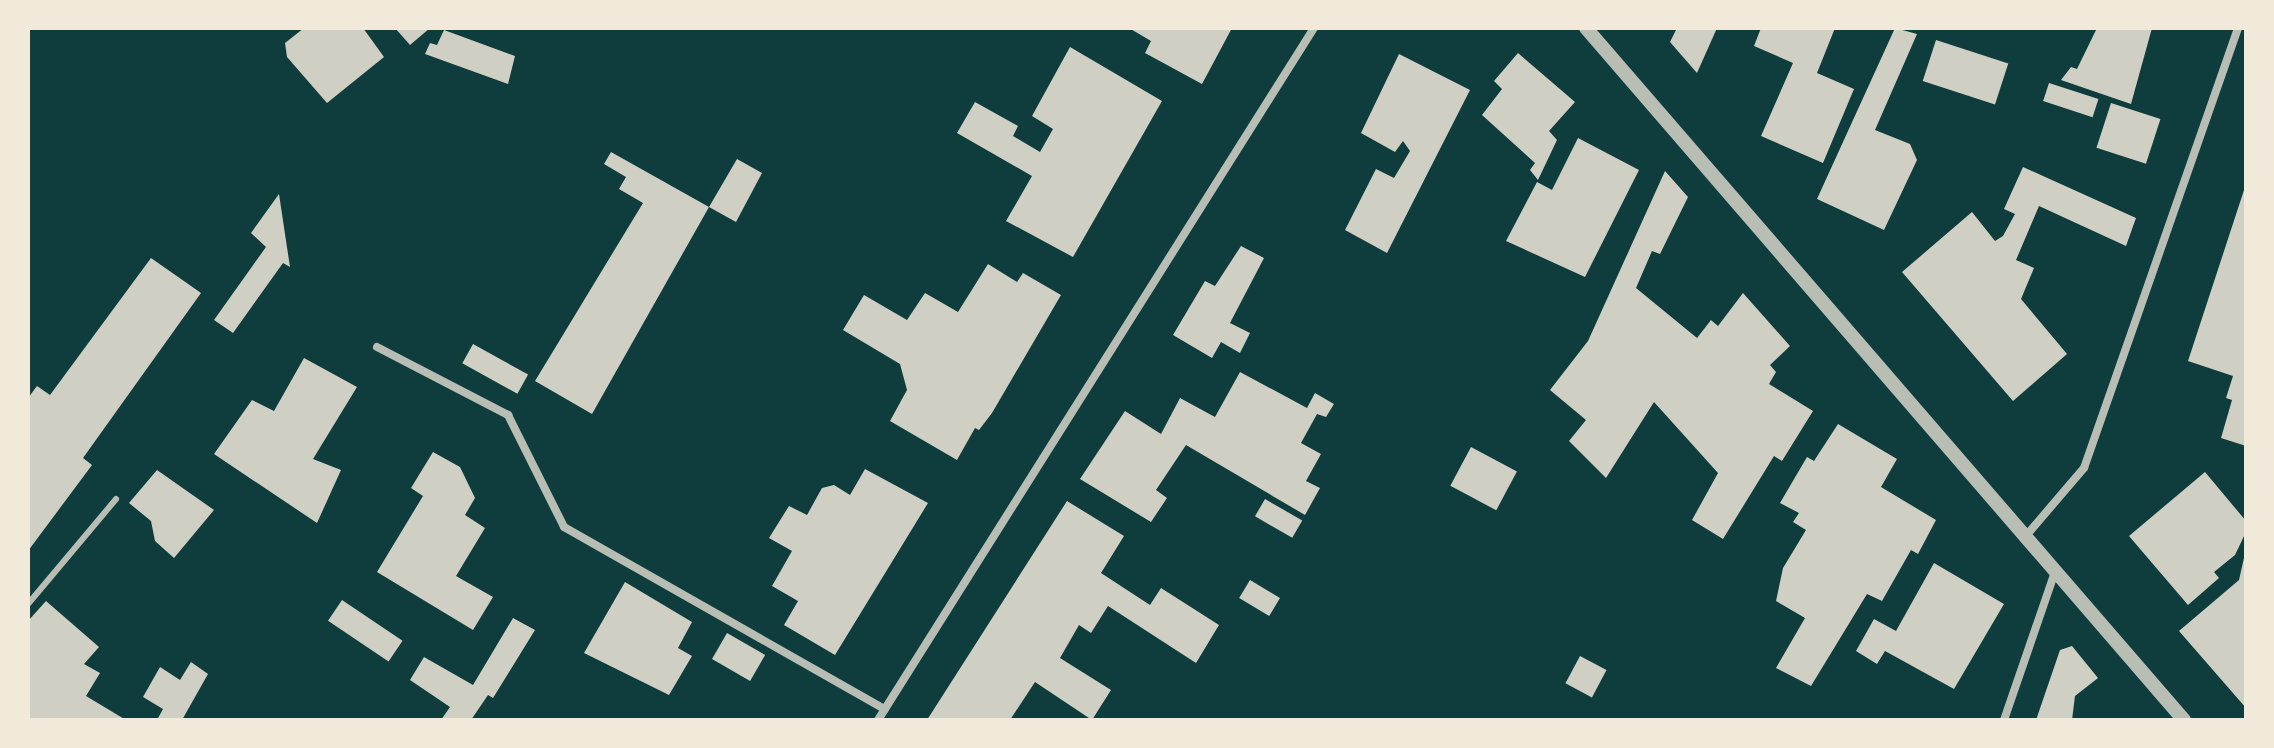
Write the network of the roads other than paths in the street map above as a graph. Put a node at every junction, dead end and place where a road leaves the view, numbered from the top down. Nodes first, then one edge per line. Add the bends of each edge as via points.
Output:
1 (1314, 28) edge
2 (1586, 28) edge
3 (2238, 28) edge
4 (377, 347) dead end
5 (116, 499) dead end
6 (2025, 537) junction
7 (2055, 572) junction
8 (28, 604) edge
9 (885, 709) junction
10 (878, 720) edge
11 (2004, 720) edge
12 (2184, 720) edge

1 - 9 street
2 - 6 street
3 - 6 street via 2084,468
4 - 9 street via 508,415 564,527
5 - 8 lane
6 - 7 street
7 - 11 street
7 - 12 street
9 - 10 street

